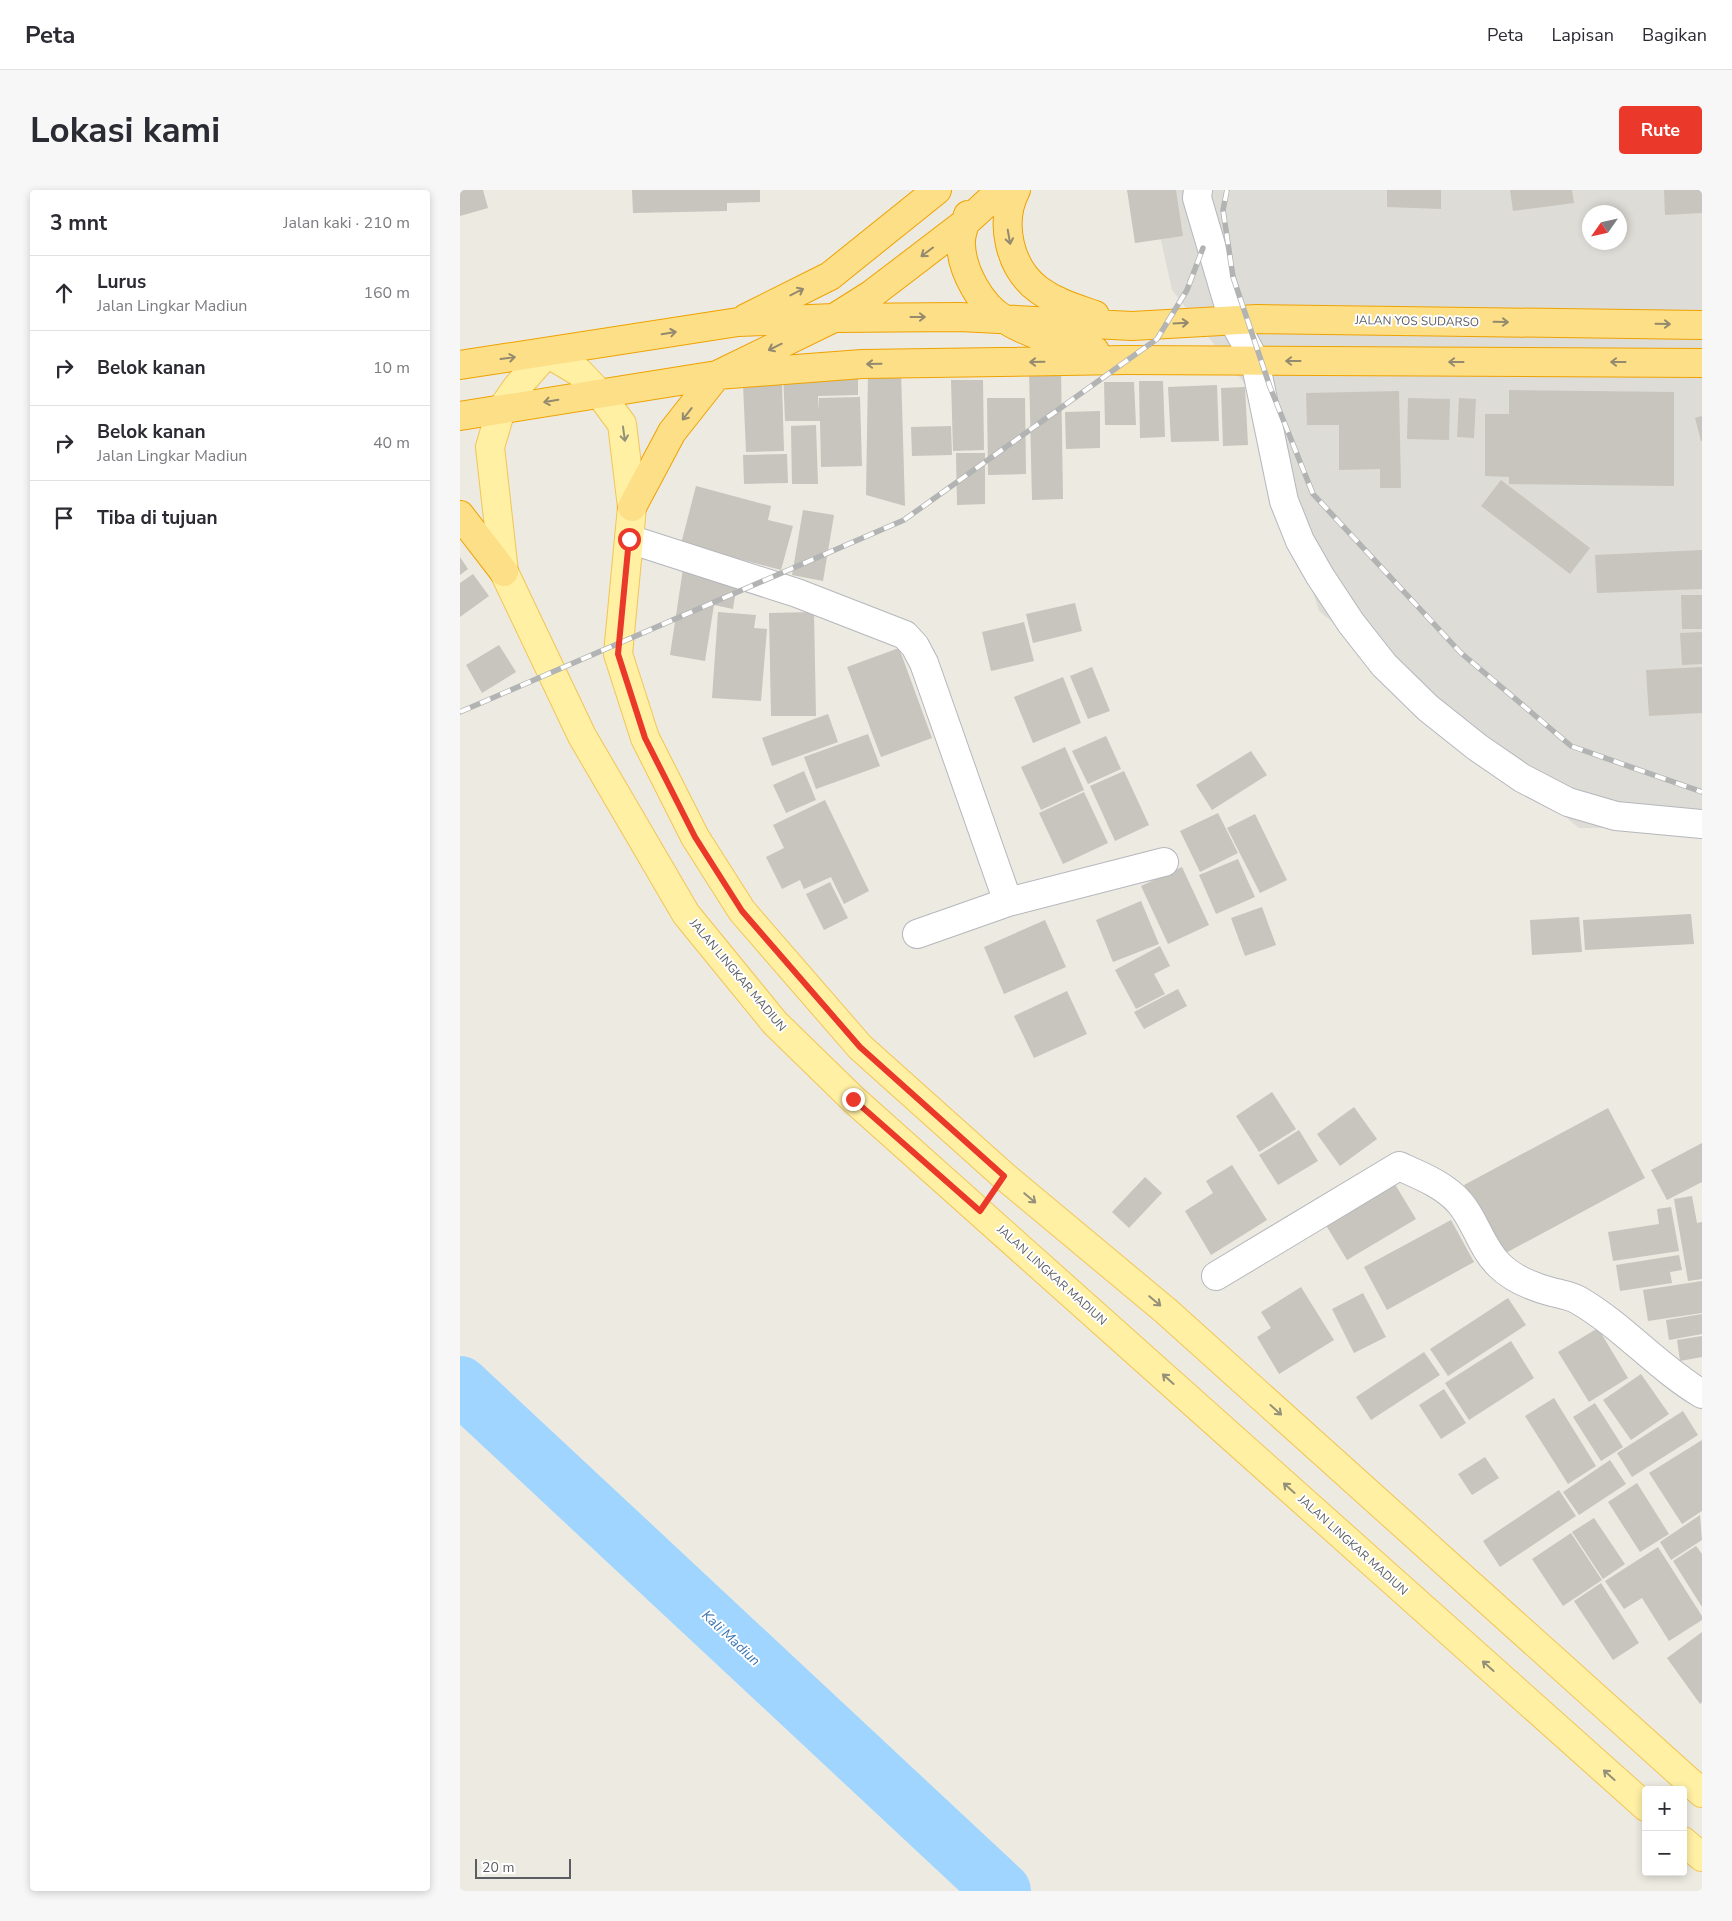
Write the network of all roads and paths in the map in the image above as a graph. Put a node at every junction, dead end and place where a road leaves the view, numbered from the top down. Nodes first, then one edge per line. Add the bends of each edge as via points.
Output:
1 (937, 190) edge
2 (976, 190) edge
3 (1001, 190) edge
4 (1016, 190) edge
5 (1198, 190) edge
6 (965, 223) junction
7 (834, 318) junction
8 (1002, 319) junction
9 (1233, 320) junction
10 (738, 322) junction
11 (1702, 325) edge
12 (1132, 326) junction
13 (547, 353) junction
14 (1138, 361) junction
15 (1255, 361) junction
16 (1702, 363) edge
17 (460, 365) edge
18 (717, 376) junction
19 (600, 393) junction
20 (501, 410) junction
21 (460, 416) edge
22 (632, 507) junction
23 (460, 515) edge
24 (629, 539) junction
25 (504, 572) junction
26 (1702, 824) edge
27 (1164, 862) dead end
28 (1008, 902) junction
29 (917, 934) dead end
30 (1004, 1176) junction
31 (980, 1211) junction
32 (1216, 1276) dead end
33 (1702, 1394) edge
34 (1702, 1792) edge
35 (1642, 1803) edge
36 (1687, 1844) edge
37 (1702, 1857) edge

10 -> 1 highway via 830,276
2 - 6 highway
3 - 6 highway
4 -> 12 highway via 1011,200 1008,233 1016,265 1038,289 1063,304
5 - 9 street via 1197,198
6 -> 7 highway via 872,294
6 - 8 highway via 960,244 969,277 983,300
7 -> 8 highway
7 - 10 highway
7 -> 18 highway
8 - 12 highway
8 - 14 highway via 1040,337
9 -> 11 highway, JALAN YOS SUDARSO
12 -> 9 highway, JALAN YOS SUDARSO
9 - 15 street
13 -> 10 highway
17 -> 13 highway
13 - 19 main road via 579,372
13 - 20 main road, JALAN LINGKAR MADIUN
14 - 15 highway
14 -> 18 highway via 862,364
16 -> 15 highway
15 - 26 street via 1284,501 1300,541 1351,623 1384,665 1428,708 1477,747 1522,778 1568,802 1616,816
18 - 19 highway
18 -> 22 highway via 672,432
19 -> 20 highway
19 -> 22 main road via 622,424
20 - 21 highway
20 - 25 main road, JALAN LINGKAR MADIUN via 490,447
22 - 24 main road
23 - 25 highway
24 - 28 street via 797,593 905,635 924,663
24 - 30 main road via 618,654 645,738 695,837 742,911 860,1047
25 - 31 main road, JALAN LINGKAR MADIUN via 582,736 686,914 775,1024 853,1099
27 - 28 street
28 - 29 street
30 - 31 main road
30 -> 34 main road via 1166,1311
35 -> 31 main road, JALAN LINGKAR MADIUN
32 - 33 street via 1399,1166 1429,1179 1460,1203 1483,1245 1499,1265 1539,1289 1576,1298 1615,1325 1680,1381
36 - 37 main road

